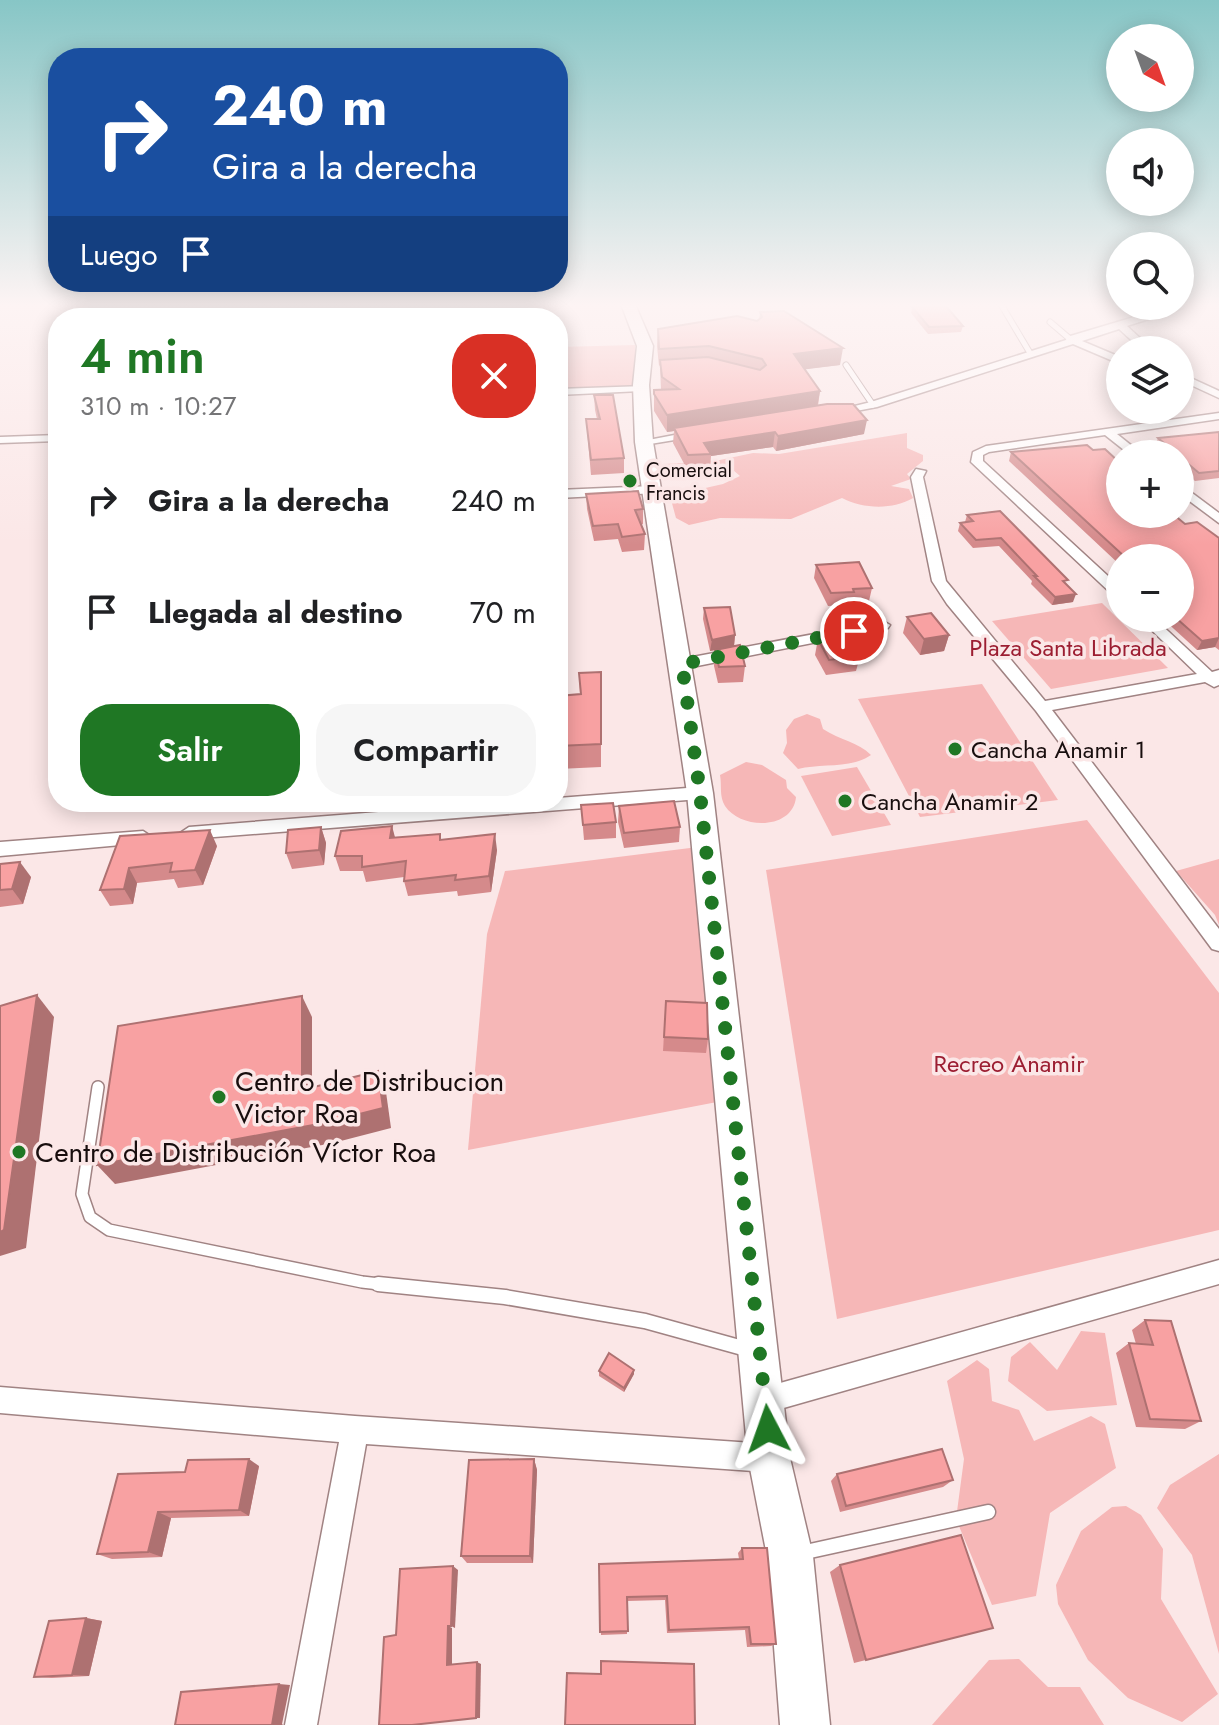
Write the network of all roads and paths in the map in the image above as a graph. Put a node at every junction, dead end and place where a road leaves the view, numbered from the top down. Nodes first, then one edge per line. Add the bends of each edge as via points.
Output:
1 (641, 384) edge
2 (859, 384) edge
3 (935, 384) edge
4 (1197, 384) edge
5 (641, 388) junction
6 (568, 392) edge
7 (1219, 395) edge
8 (873, 405) junction
9 (822, 414) edge
10 (1219, 416) edge
11 (1105, 430) junction
12 (704, 433) edge
13 (48, 438) edge
14 (0, 440) edge
15 (1118, 440) edge
16 (644, 442) junction
17 (920, 471) dead end
18 (653, 490) junction
19 (568, 494) edge
20 (1194, 499) edge
21 (1219, 519) edge
22 (1106, 581) edge
23 (883, 625) dead end
24 (1162, 632) edge
25 (682, 664) junction
26 (1216, 680) edge
27 (1041, 707) junction
28 (700, 793) junction
29 (568, 804) edge
30 (462, 812) edge
31 (0, 849) edge
32 (1219, 943) edge
33 (98, 1087) dead end
34 (1219, 1272) edge
35 (761, 1353) junction
36 (0, 1400) edge
37 (766, 1400) junction
38 (355, 1430) junction
39 (769, 1458) junction
40 (988, 1512) dead end
41 (790, 1556) junction
42 (301, 1725) edge
43 (805, 1725) edge

1 - 5 main road
2 - 8 lane
3 - 8 street
4 - 7 street
5 - 6 street
5 - 16 main road
8 - 9 street
10 - 11 street
11 - 15 street
11 - 22 street via 986,449 977,454 977,462
12 - 16 street
13 - 14 street
16 - 18 main road
17 - 27 street via 939,581
18 - 19 street
18 - 25 main road
20 - 21 street
23 - 25 street
24 - 26 street
25 - 28 main road
26 - 27 street
27 - 32 street
28 - 29 street
28 - 35 main road
30 - 31 street
33 - 35 lane via 82,1194 90,1217 109,1230 362,1282 505,1297 645,1321
34 - 37 street
35 - 37 main road
36 - 38 street
37 - 39 main road
38 - 39 street
38 - 42 street
39 - 41 main road
40 - 41 lane
41 - 43 main road

